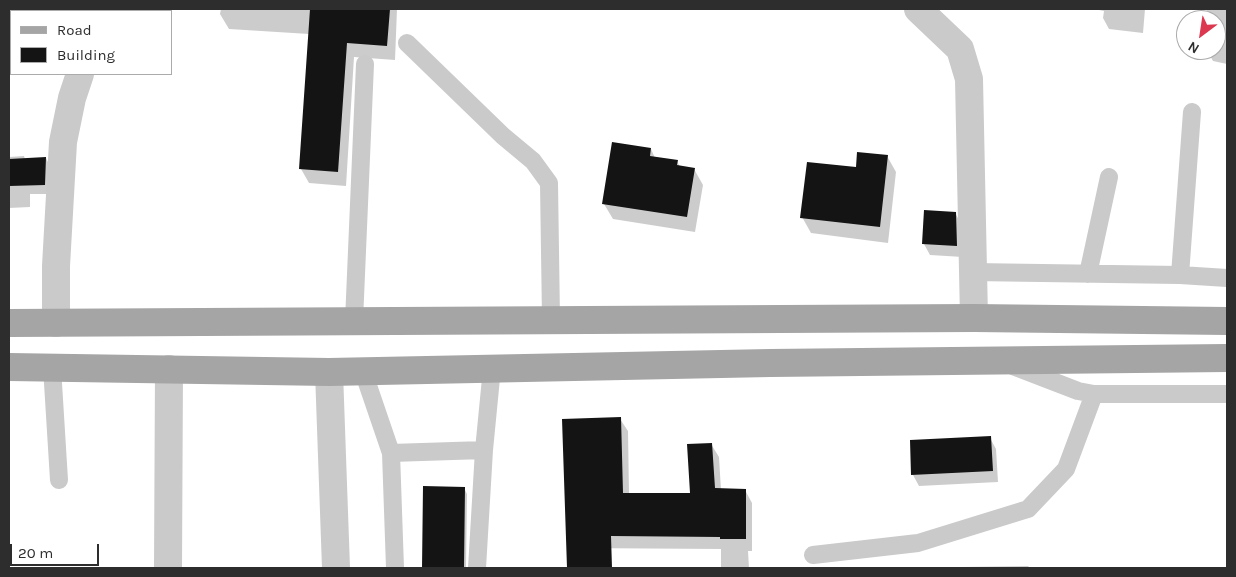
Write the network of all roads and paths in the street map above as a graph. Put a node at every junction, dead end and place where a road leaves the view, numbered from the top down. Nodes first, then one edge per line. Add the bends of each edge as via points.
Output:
1 (918, 9) edge
2 (407, 43) dead end
3 (366, 64) dead end
4 (80, 75) edge
5 (1192, 112) dead end
6 (1109, 177) dead end
7 (972, 272) junction
8 (1088, 274) junction
9 (1180, 276) junction
10 (1227, 278) edge
11 (974, 318) junction
12 (551, 320) junction
13 (1227, 320) edge
14 (354, 321) junction
15 (9, 323) edge
16 (56, 323) junction
17 (1227, 358) edge
18 (1001, 361) junction
19 (9, 367) edge
20 (52, 367) junction
21 (492, 368) junction
22 (169, 369) junction
23 (364, 371) junction
24 (329, 372) junction
25 (1094, 394) junction
26 (1227, 394) edge
27 (484, 450) junction
28 (391, 454) junction
29 (59, 480) dead end
30 (813, 555) dead end
31 (168, 568) edge
32 (336, 568) edge
33 (395, 568) edge
34 (477, 568) edge

1 - 7 street via 960,49 969,79
2 - 12 lane via 533,161 549,183
3 - 14 lane
4 - 16 street via 63,142
5 - 9 lane
6 - 8 lane
7 - 8 lane
7 - 11 street
8 - 9 lane
9 - 10 lane
11 - 12 main road
11 - 13 main road
12 - 14 main road
14 - 16 main road
15 - 16 main road
17 - 18 main road
18 - 21 main road
18 - 25 lane via 1078,391
19 - 20 main road
20 - 22 main road
20 - 29 lane
21 - 23 main road
21 - 27 lane
22 - 24 main road
22 - 31 street
23 - 24 main road
23 - 28 lane
24 - 32 street
25 - 26 lane
25 - 30 lane via 1066,470 1028,509 918,544
27 - 28 lane
27 - 34 lane
28 - 33 lane

